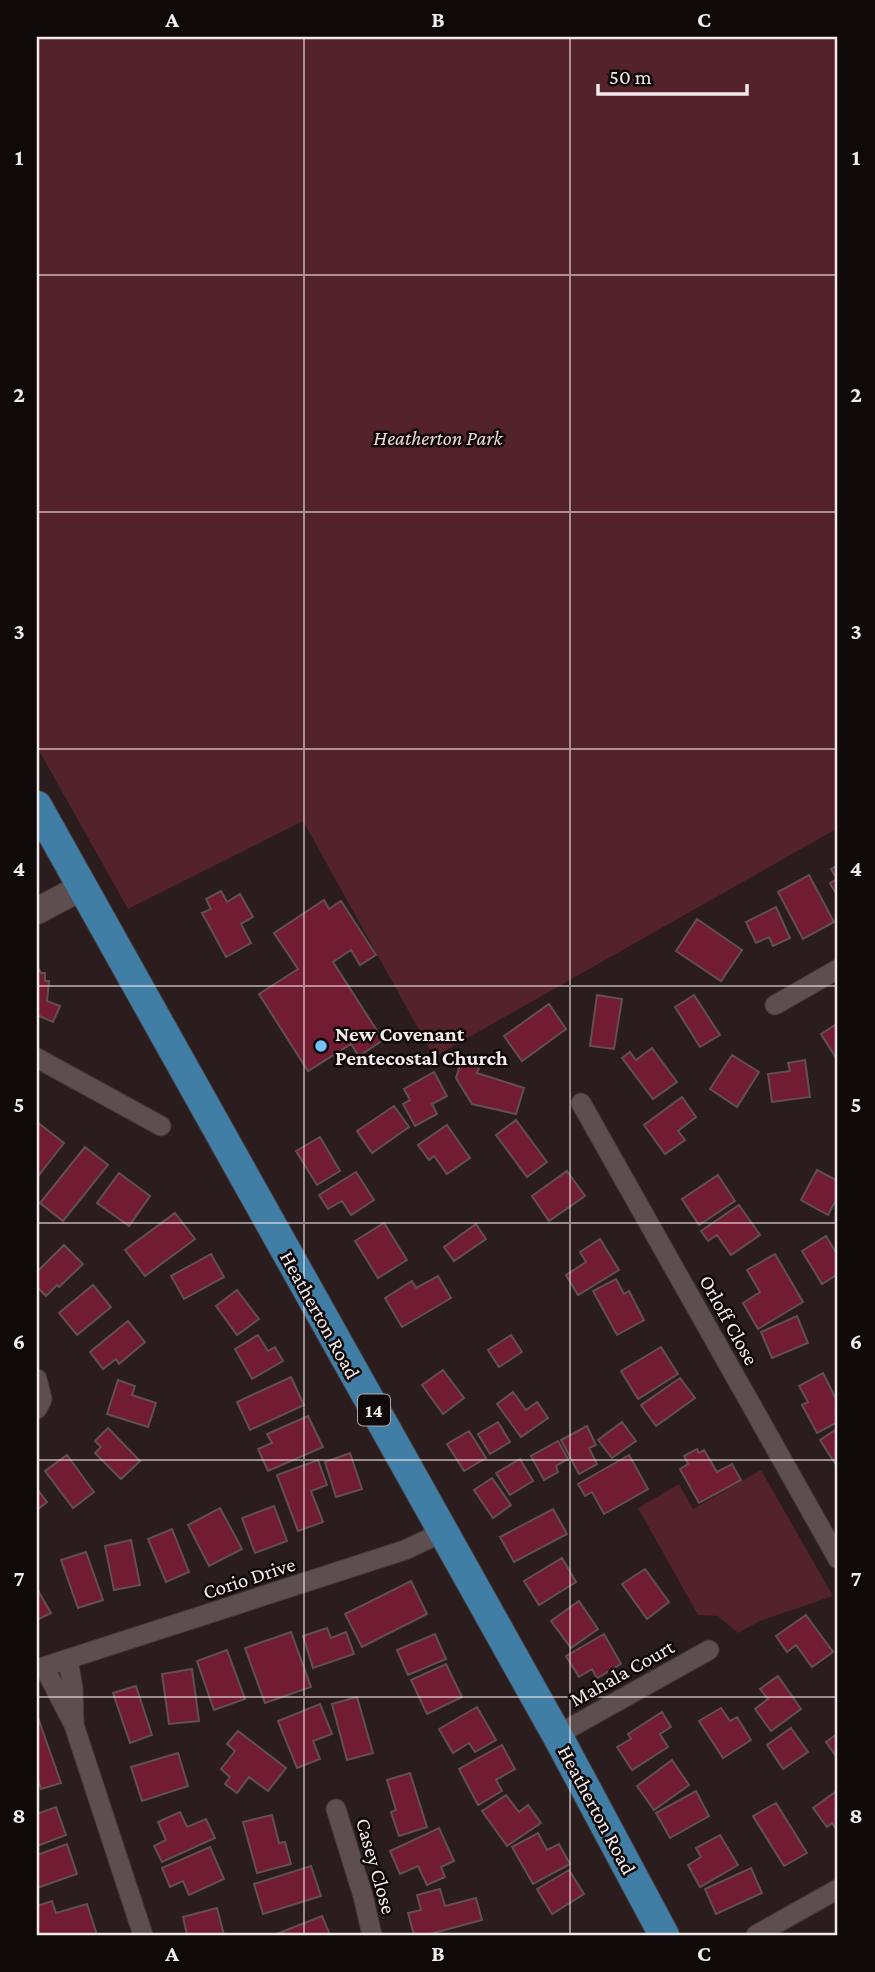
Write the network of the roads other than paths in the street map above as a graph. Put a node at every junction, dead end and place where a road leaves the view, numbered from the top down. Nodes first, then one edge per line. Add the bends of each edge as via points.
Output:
1 (37, 806) edge
2 (82, 887) junction
3 (37, 911) edge
4 (838, 969) edge
5 (775, 1005) dead end
6 (37, 1058) edge
7 (581, 1103) dead end
8 (161, 1126) dead end
9 (37, 1379) edge
10 (45, 1404) edge
11 (443, 1532) junction
12 (838, 1559) edge
13 (709, 1650) dead end
14 (68, 1660) junction
15 (40, 1668) edge
16 (75, 1726) junction
17 (557, 1735) junction
18 (336, 1809) dead end
19 (838, 1889) edge
20 (143, 1935) edge
21 (372, 1935) edge
22 (664, 1935) edge
23 (756, 1935) edge

1 - 2 main road, Heatherton Road / 14
2 - 3 main road
2 - 11 main road, Heatherton Road / 14
4 - 5 street
6 - 8 street
7 - 12 street, Orloff Close
9 - 10 street
11 - 14 street, Corio Drive via 393,1555
11 - 17 main road, Heatherton Road / 14
13 - 17 street, Mahala Court
14 - 15 street, Corio Drive
14 - 16 street, Corio Drive
15 - 16 street, Corio Drive
16 - 20 street, Corio Drive
17 - 22 main road, Heatherton Road / 14
18 - 21 street, Casey Close
19 - 23 street

